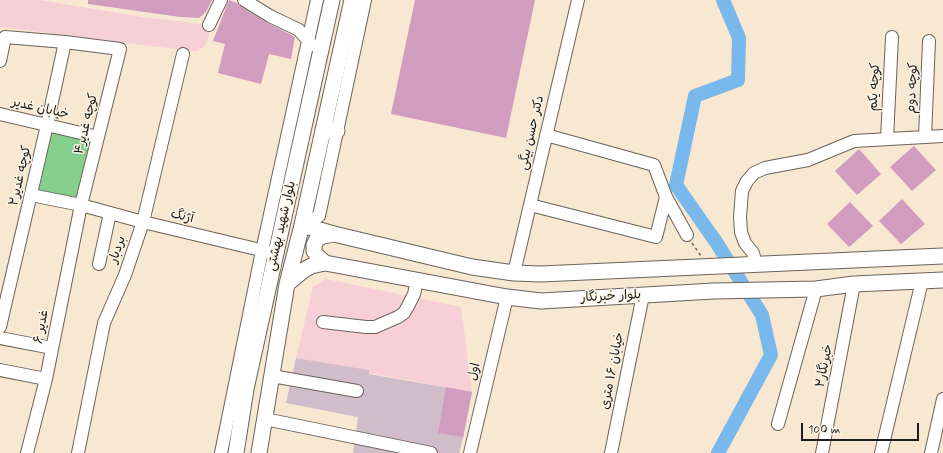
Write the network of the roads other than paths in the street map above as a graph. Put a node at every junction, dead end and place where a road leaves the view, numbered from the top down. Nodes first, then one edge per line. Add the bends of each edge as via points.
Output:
1 (222, 0) edge
2 (244, 0) edge
3 (352, 0) edge
4 (365, 0) edge
5 (578, 0) edge
6 (327, 2) edge
7 (313, 20) junction
8 (209, 25) dead end
9 (299, 30) junction
10 (892, 38) dead end
11 (929, 40) dead end
12 (308, 41) junction
13 (65, 42) junction
14 (183, 54) dead end
15 (320, 54) junction
16 (0, 61) edge
17 (0, 114) edge
18 (47, 125) junction
19 (330, 130) junction
20 (546, 135) junction
21 (943, 136) edge
22 (98, 137) junction
23 (925, 137) junction
24 (887, 139) junction
25 (31, 194) junction
26 (666, 197) junction
27 (530, 204) junction
28 (81, 205) junction
29 (110, 213) junction
30 (143, 222) junction
31 (302, 225) junction
32 (334, 234) junction
33 (687, 235) road end
34 (269, 252) junction
35 (943, 256) edge
36 (325, 263) junction
37 (99, 264) dead end
38 (756, 264) junction
39 (514, 273) junction
40 (943, 280) edge
41 (417, 281) junction
42 (922, 281) junction
43 (287, 284) junction
44 (854, 284) junction
45 (816, 289) junction
46 (643, 295) junction
47 (507, 297) junction
48 (323, 322) dead end
49 (0, 327) edge
50 (0, 338) edge
51 (52, 348) junction
52 (0, 370) edge
53 (272, 376) junction
54 (46, 379) junction
55 (357, 391) dead end
56 (943, 399) edge
57 (265, 419) junction
58 (778, 424) dead end
59 (27, 453) edge
60 (78, 453) edge
61 (221, 453) edge
62 (236, 453) edge
63 (259, 453) edge
64 (431, 453) edge
65 (470, 453) edge
66 (611, 453) edge
67 (822, 453) edge
68 (881, 453) edge
69 (931, 453) edge

1 - 8 street
2 - 9 street
3 - 19 main road, بلوار شهید بهشتی
4 - 19 street
5 - 20 street, دکتر حسن بیگی
6 - 7 street
6 - 15 main road, بلوار شهید بهشتی
7 - 9 street
7 - 12 street
9 - 12 street
10 - 24 street, کوچه یکم
11 - 23 street, کوچه دوم
12 - 15 street
12 - 34 street
13 - 16 street via 5,37
13 - 18 street, کوچه غدیر۲
13 - 22 street, کوچه غدیر۴ via 120,49
14 - 30 street, بردبار
15 - 34 main road, بلوار شهید بهشتی
17 - 18 street, خیابان غدیر
18 - 22 street, خیابان غدیر
18 - 25 street, کوچه غدیر۲
19 - 31 main road, بلوار شهید بهشتی
20 - 26 street via 654,165
20 - 27 street, دکتر حسن بیگی
21 - 23 street
22 - 28 street, کوچه غدیر۴
23 - 24 street
24 - 38 street via 854,141 808,160 764,168 754,173 746,181 742,191 740,217 741,232
25 - 28 street, آژنگ
25 - 49 street, کوچه غدیر۲
26 - 27 street via 656,237
26 - 33 street
27 - 39 street, دکتر حسن بیگی
28 - 29 street, آژنگ
28 - 51 street, غدیر ۶
29 - 30 street, آژنگ
29 - 37 street
30 - 34 street, آژنگ
30 - 60 street, بردبار via 125,275 104,323
31 - 32 main road, بلوار خبرنگار
31 - 43 main road, بلوار شهید بهشتی
32 - 36 main road via 317,239 314,245 317,256
32 - 39 main road, بلوار خبرنگار via 472,267
34 - 61 street
34 - 62 main road, بلوار شهید بهشتی
35 - 38 main road, بلوار خبرنگار
36 - 41 main road, بلوار خبرنگار
36 - 43 main road, بلوار خبرنگار via 311,266
38 - 39 main road, بلوار خبرنگار via 541,274
39 - 47 main road
40 - 42 main road, بلوار خبرنگار
41 - 47 main road, بلوار خبرنگار
41 - 48 street via 414,294 404,313 375,327
42 - 44 main road, بلوار خبرنگار
42 - 68 street
43 - 53 main road, بلوار شهید بهشتی
44 - 45 main road, بلوار خبرنگار
44 - 67 street, خبرنگار۲
45 - 46 main road, بلوار خبرنگار
45 - 58 street
46 - 47 main road, بلوار خبرنگار via 541,301
46 - 66 street, خیابان ۱۶ متری
47 - 65 street, اول
50 - 51 street
51 - 54 street, غدیر ۶
52 - 54 street
53 - 55 street
53 - 57 main road, بلوار شهید بهشتی
54 - 59 street, غدیر ۶
56 - 69 street
57 - 63 main road, بلوار شهید بهشتی
57 - 64 street

